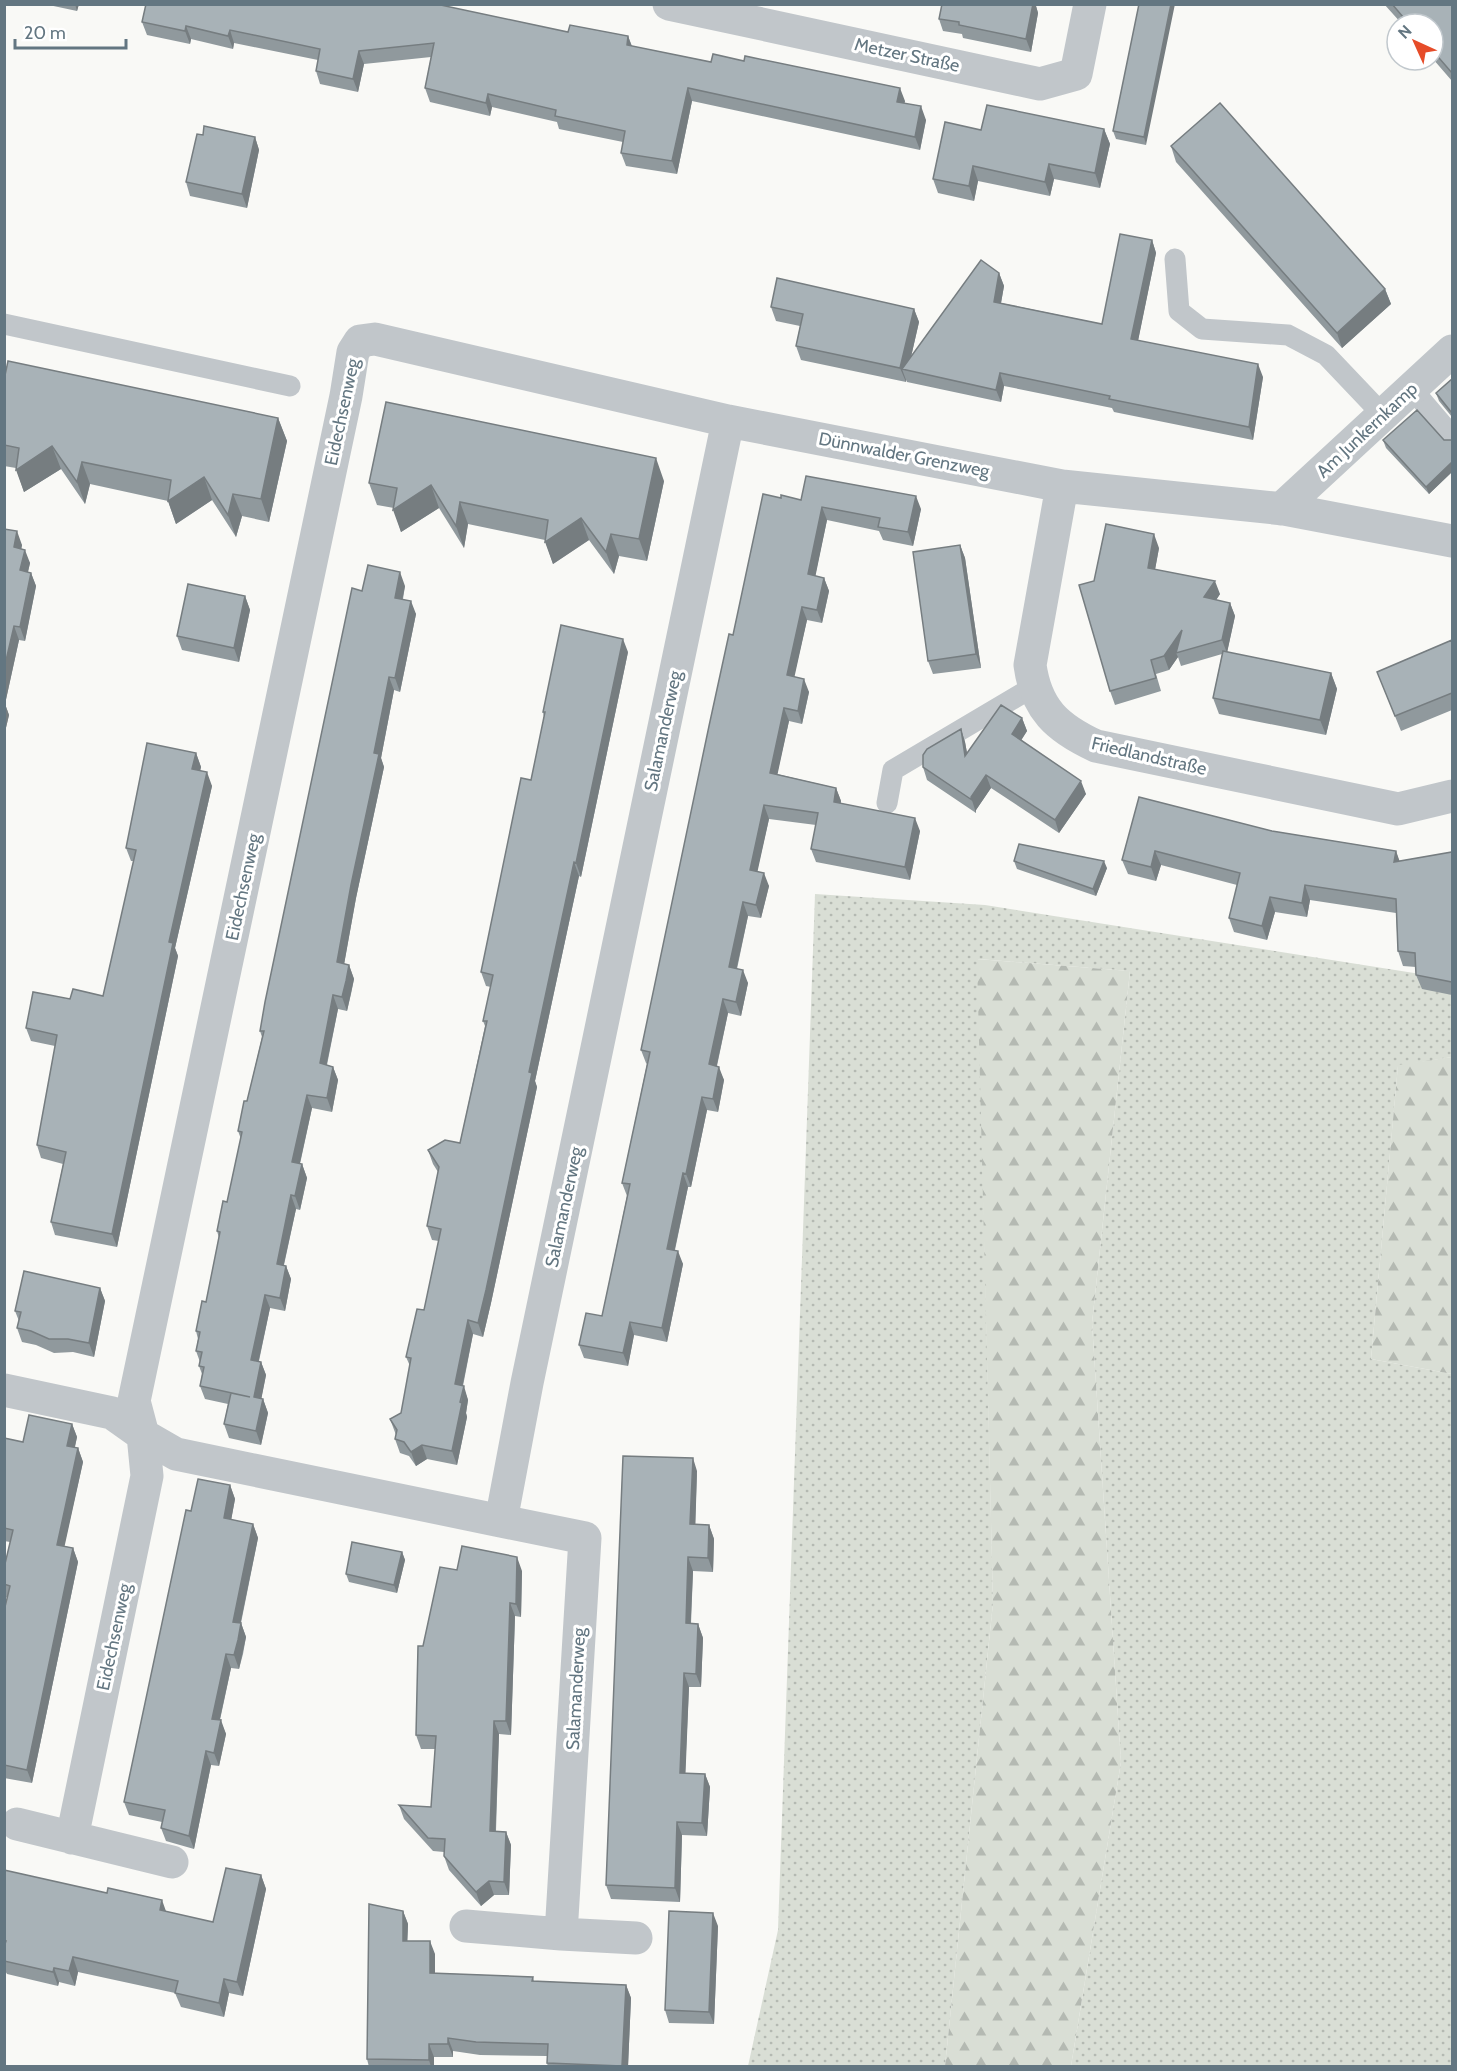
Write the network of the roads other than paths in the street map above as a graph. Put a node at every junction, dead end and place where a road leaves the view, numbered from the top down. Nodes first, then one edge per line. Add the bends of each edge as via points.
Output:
1 (669, 4) edge
2 (1090, 4) edge
3 (1175, 259) dead end
4 (4, 324) edge
5 (360, 341) joint
6 (1452, 351) edge
7 (290, 386) dead end
8 (1412, 389) junction
9 (1383, 415) junction
10 (728, 421) junction
11 (1452, 436) edge
12 (1062, 486) junction
13 (1281, 509) junction
14 (1452, 541) edge
15 (1033, 687) junction
16 (1452, 796) edge
17 (887, 803) dead end
18 (4, 1390) edge
19 (143, 1434) junction
20 (501, 1521) junction
21 (17, 1824) dead end
22 (72, 1838) junction
23 (172, 1862) dead end
24 (465, 1926) dead end
25 (561, 1934) junction
26 (636, 1938) dead end

1 - 2 street, Metzer Straße via 1041,84 1076,74
3 - 9 lane via 1179,311 1202,330 1288,335 1326,355
4 - 7 lane
5 - 10 street, Dünnwalder Grenzweg via 375,339
5 - 19 street, Eidechsenweg via 354,352 134,1401
6 - 8 street, Am Junkernkamp
8 - 9 street, Am Junkernkamp
8 - 11 lane
9 - 13 street, Am Junkernkamp
10 - 12 street, Dünnwalder Grenzweg
10 - 20 street, Salamanderweg
12 - 13 street, Dünnwalder Grenzweg
12 - 15 street, Friedlandstraße via 1030,665
13 - 14 street, Dünnwalder Grenzweg
15 - 16 street, Friedlandstraße via 1051,717 1096,746 1398,809
15 - 17 lane via 893,770
18 - 19 street via 112,1413
19 - 20 street via 176,1454
19 - 22 street, Eidechsenweg via 147,1476
20 - 25 street, Salamanderweg via 585,1538
21 - 22 street
22 - 23 street
24 - 25 street
25 - 26 street

